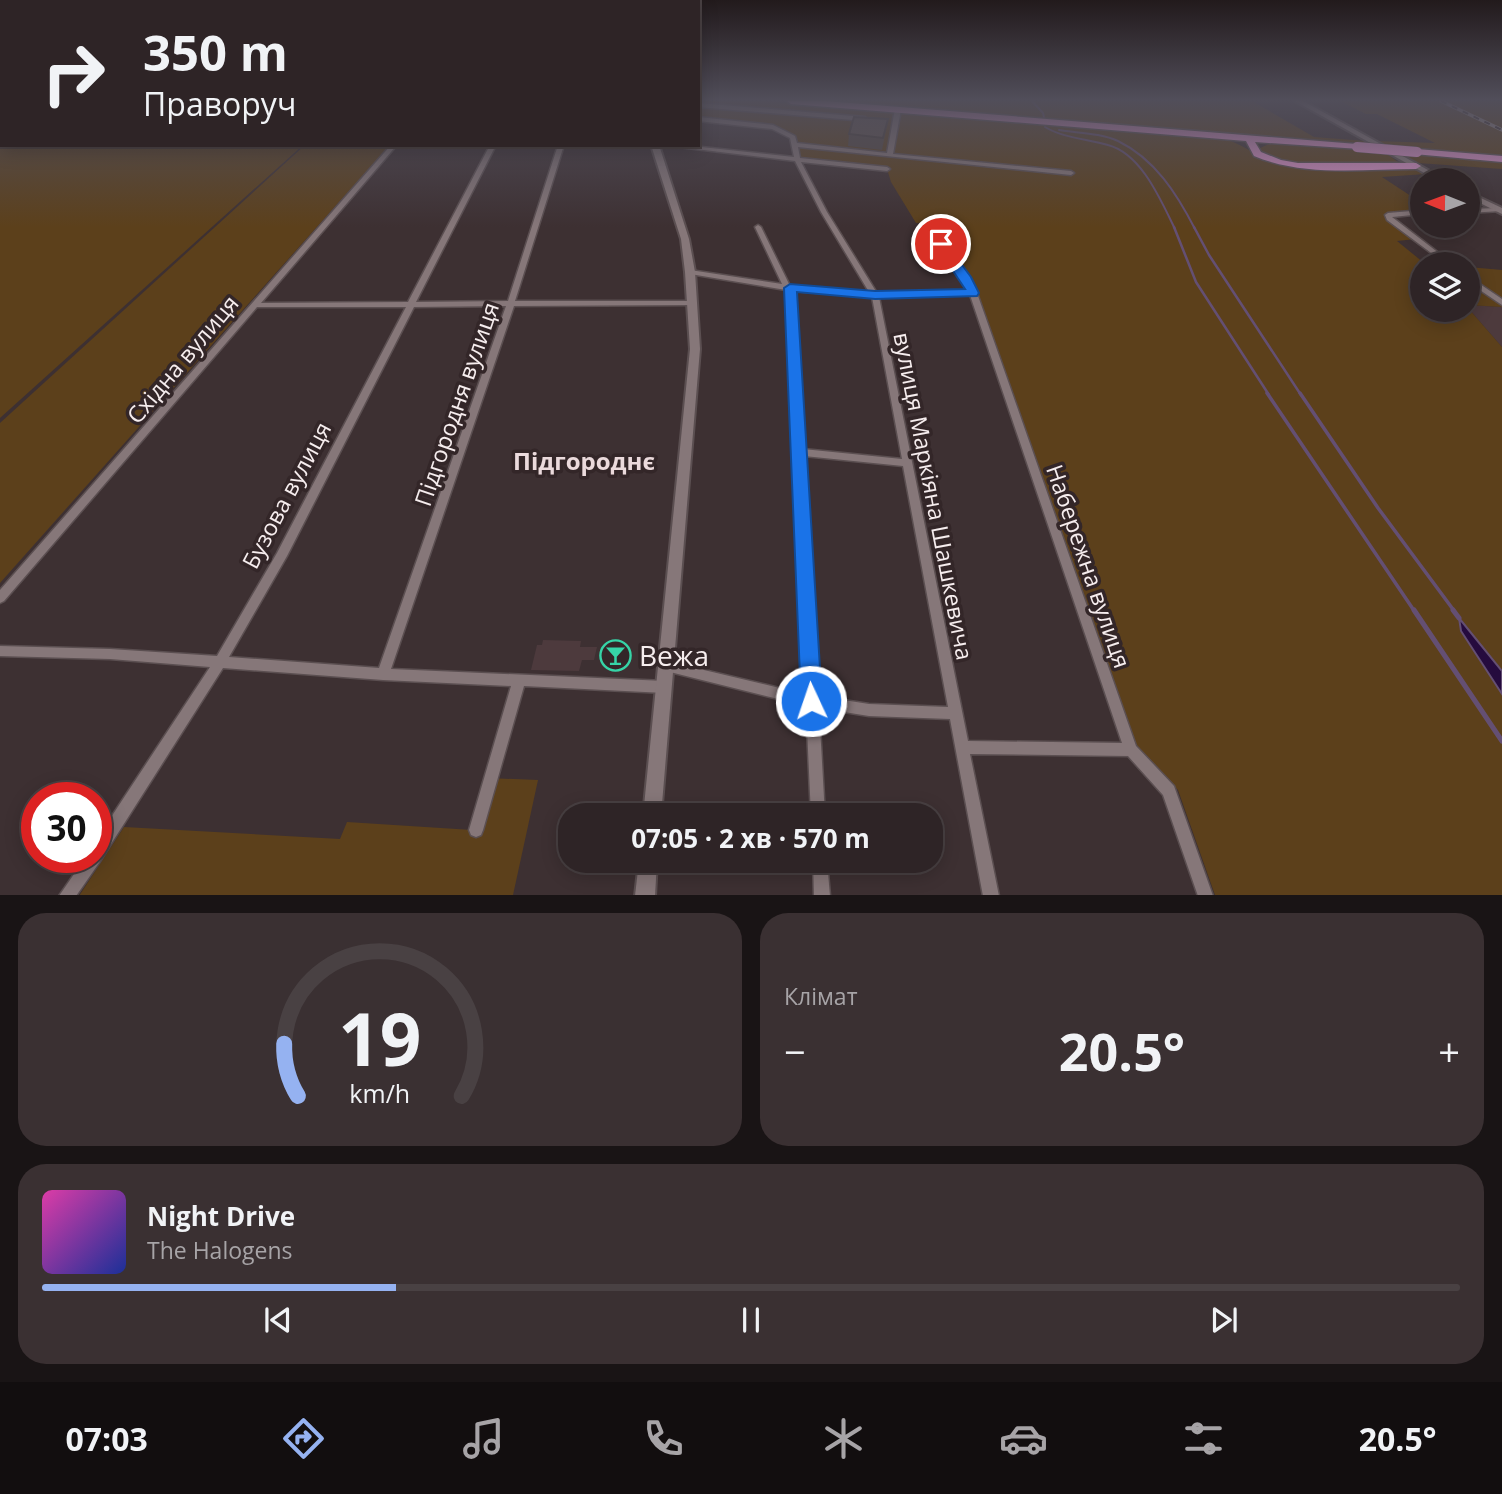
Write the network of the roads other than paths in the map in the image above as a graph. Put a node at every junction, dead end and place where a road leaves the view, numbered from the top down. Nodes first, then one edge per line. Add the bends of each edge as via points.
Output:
1 (892, 143) edge
2 (1251, 143) edge
3 (1306, 143) edge
4 (1374, 143) edge
5 (796, 145) joint
6 (392, 147) edge
7 (492, 147) edge
8 (560, 147) edge
9 (656, 147) edge
10 (684, 147) edge
11 (890, 155) junction
12 (797, 159) junction
13 (1502, 159) edge
14 (1416, 166) junction
15 (1420, 168) edge
16 (887, 169) dead end
17 (1071, 173) dead end
18 (1480, 200) edge
19 (1480, 211) edge
20 (1501, 211) edge
21 (1410, 213) edge
22 (758, 227) dead end
23 (1410, 234) edge
24 (1415, 238) edge
25 (941, 244) dead end
26 (1434, 252) edge
27 (690, 272) junction
28 (1480, 287) edge
29 (789, 288) junction
30 (973, 293) junction
31 (875, 295) junction
32 (412, 303) junction
33 (511, 303) junction
34 (691, 303) junction
35 (1502, 303) edge
36 (253, 305) junction
37 (798, 452) junction
38 (906, 463) junction
39 (0, 598) edge
40 (0, 651) edge
41 (220, 662) junction
42 (666, 666) junction
43 (383, 674) junction
44 (519, 681) junction
45 (665, 687) junction
46 (811, 701) junction
47 (956, 713) junction
48 (962, 747) junction
49 (1131, 750) junction
50 (653, 803) edge
51 (817, 803) edge
52 (112, 830) edge
53 (476, 830) dead end
54 (82, 873) edge
55 (647, 873) edge
56 (821, 873) edge
57 (66, 895) edge
58 (645, 895) edge
59 (822, 895) edge
60 (991, 895) edge
61 (1206, 895) edge

1 - 11 street
2 - 14 highway via 1257,154 1285,164
3 - 13 highway, bridge
4 - 14 street
5 - 11 street
5 - 12 street, вулиця Маркіяна Шашкевича
6 - 36 street, Східна вулиця
7 - 32 street, Бузова вулиця
8 - 33 street, Підгородня вулиця
9 - 27 street via 685,239
10 - 12 street
11 - 17 street
12 - 16 street
12 - 31 street, вулиця Маркіяна Шашкевича
14 - 15 street
18 - 20 street
19 - 20 street
21 - 23 street via 1388,215
22 - 29 street
24 - 26 street
25 - 30 street, Набережна вулиця
27 - 29 street
27 - 34 street
28 - 35 street
29 - 31 street
29 - 37 street
30 - 31 street
30 - 49 street, Набережна вулиця
31 - 38 street, вулиця Маркіяна Шашкевича
32 - 33 street
32 - 36 street
32 - 41 street, Бузова вулиця via 281,556
33 - 34 street
33 - 43 street, Підгородня вулиця
34 - 42 street via 695,349
36 - 39 street, Східна вулиця
37 - 38 street
37 - 46 street
38 - 47 street, вулиця Маркіяна Шашкевича
40 - 41 street
41 - 43 street
41 - 52 street, Бузова вулиця
42 - 45 street
42 - 46 street
43 - 44 street
44 - 45 street
44 - 53 street
45 - 50 street
46 - 47 street via 869,710
46 - 51 street
47 - 48 street, вулиця Маркіяна Шашкевича
48 - 49 street
48 - 60 street, вулиця Маркіяна Шашкевича
49 - 61 street, Набережна вулиця via 1169,791
54 - 57 street, Бузова вулиця
55 - 58 street
56 - 59 street

